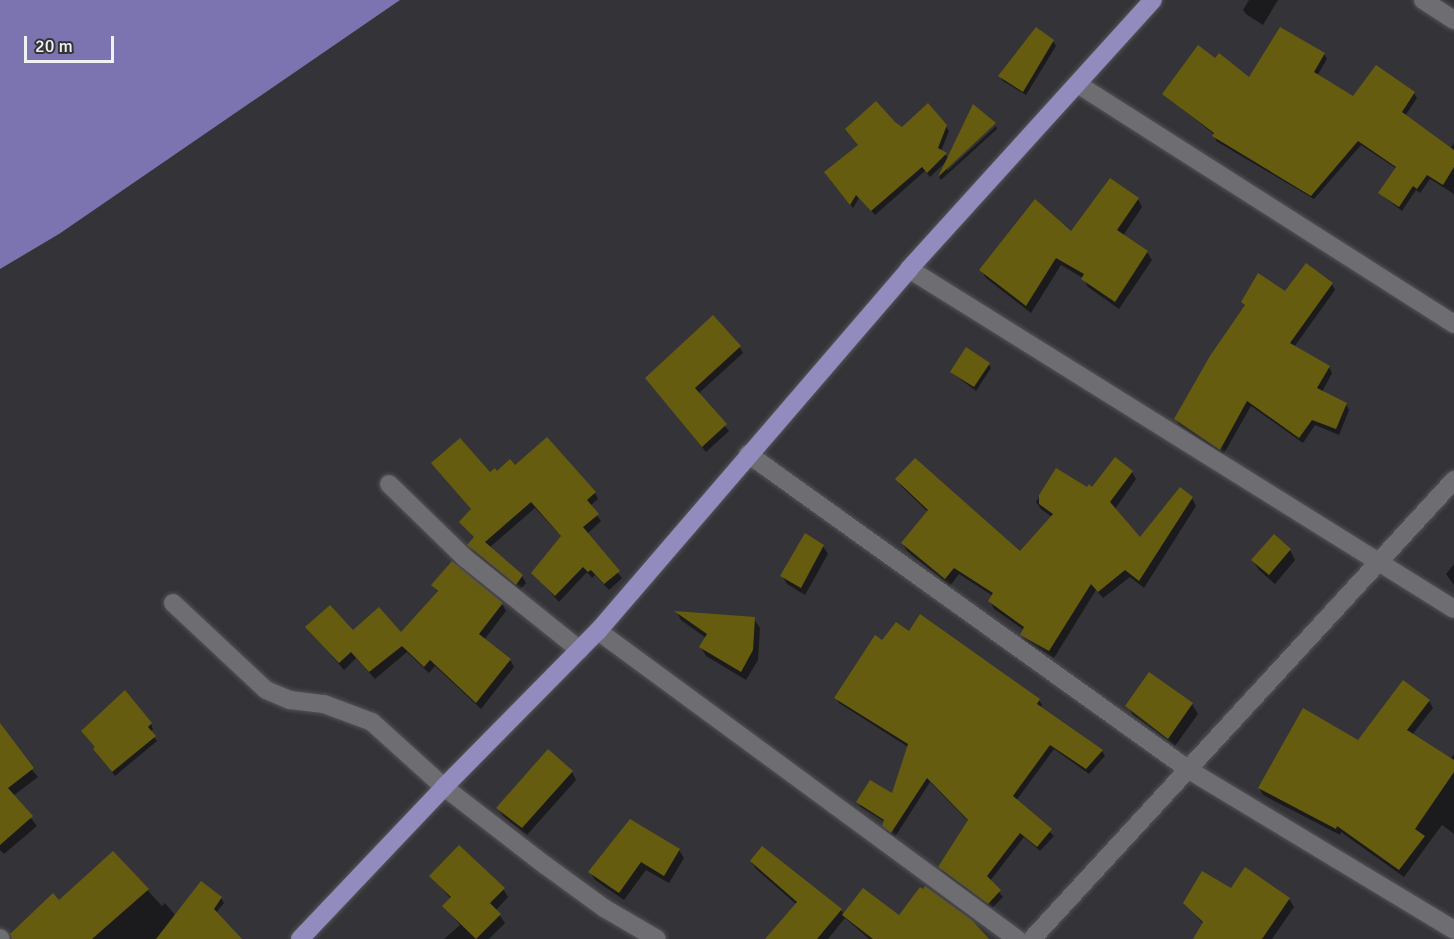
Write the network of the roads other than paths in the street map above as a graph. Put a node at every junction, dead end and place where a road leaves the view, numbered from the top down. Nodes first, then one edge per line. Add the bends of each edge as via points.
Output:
1 (1153, 0) edge
2 (1423, 0) edge
3 (1454, 20) edge
4 (1079, 85) junction
5 (909, 268) junction
6 (1454, 324) edge
7 (748, 454) junction
8 (1454, 480) edge
9 (388, 484) dead end
10 (1380, 562) junction
11 (173, 603) dead end
12 (1454, 609) edge
13 (598, 631) junction
14 (580, 650) junction
15 (1189, 770) junction
16 (444, 787) junction
17 (1454, 930) edge
18 (300, 939) edge
19 (657, 939) edge
20 (1017, 939) edge
21 (1032, 939) edge

1 - 4 main road
2 - 3 street
4 - 5 main road
4 - 6 street
5 - 7 main road
5 - 10 street
7 - 13 main road
7 - 15 street
8 - 10 street
9 - 14 street via 465,558
10 - 12 street
10 - 15 street
11 - 16 street via 266,690 290,700 324,704 372,722
13 - 14 main road
13 - 20 street
14 - 16 main road
15 - 17 street
15 - 21 street
16 - 18 main road
16 - 19 street via 595,902

